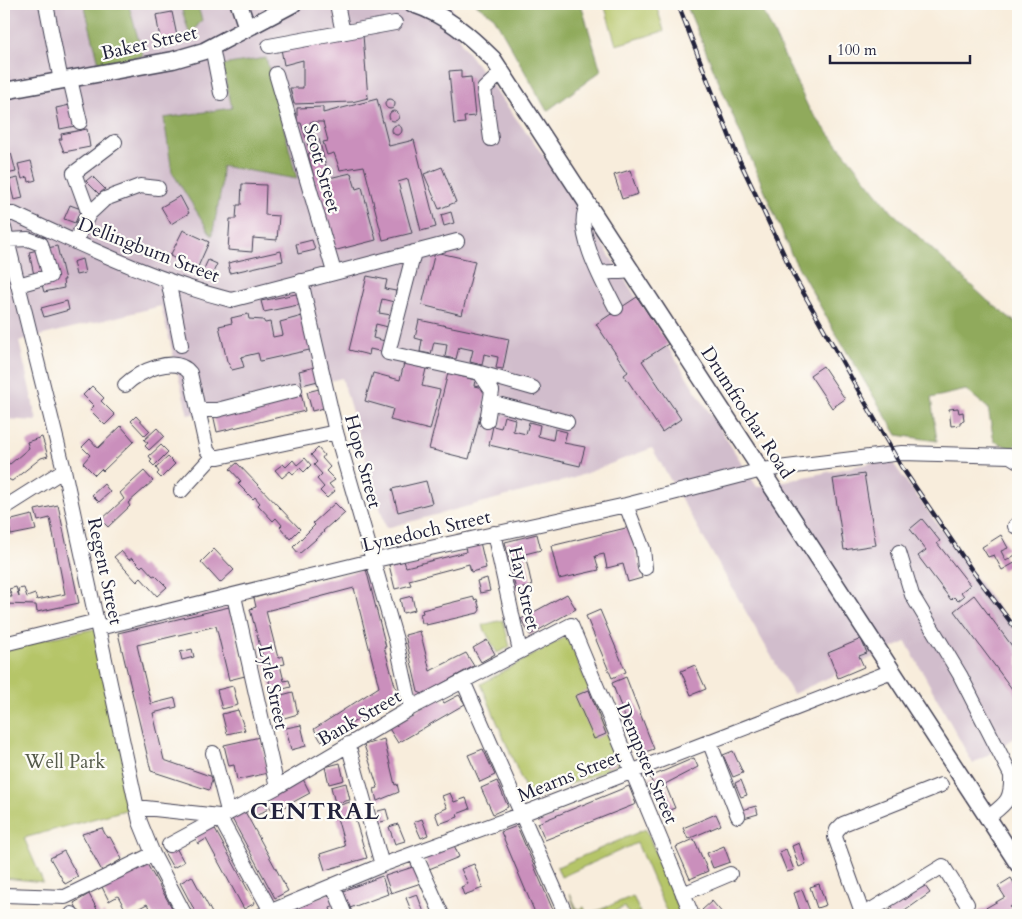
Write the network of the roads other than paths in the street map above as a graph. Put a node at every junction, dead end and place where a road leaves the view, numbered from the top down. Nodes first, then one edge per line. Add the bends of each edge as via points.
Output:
1 (46, 4) edge
2 (239, 4) edge
3 (293, 4) edge
4 (338, 4) edge
5 (417, 5) edge
6 (395, 23) dead end
7 (247, 28) junction
8 (343, 33) junction
9 (269, 46) dead end
10 (212, 47) junction
11 (502, 72) junction
12 (276, 74) dead end
13 (65, 80) junction
14 (4, 91) edge
15 (221, 93) dead end
16 (80, 122) dead end
17 (491, 139) dead end
18 (114, 142) dead end
19 (158, 188) dead end
20 (589, 204) junction
21 (4, 214) edge
22 (89, 214) junction
23 (5, 234) edge
24 (457, 241) dead end
25 (75, 242) junction
26 (414, 252) junction
27 (632, 270) junction
28 (334, 272) junction
29 (600, 274) junction
30 (168, 280) junction
31 (301, 281) junction
32 (18, 285) junction
33 (616, 308) dead end
34 (181, 345) dead end
35 (480, 373) junction
36 (125, 385) dead end
37 (533, 388) dead end
38 (295, 390) dead end
39 (490, 402) junction
40 (198, 410) junction
41 (487, 422) dead end
42 (567, 422) dead end
43 (336, 432) junction
44 (212, 457) junction
45 (1018, 461) edge
46 (64, 470) junction
47 (762, 470) junction
48 (181, 491) dead end
49 (4, 495) edge
50 (17, 501) junction
51 (626, 504) junction
52 (4, 508) edge
53 (494, 533) junction
54 (899, 552) dead end
55 (372, 562) junction
56 (645, 568) dead end
57 (234, 596) junction
58 (98, 624) junction
59 (570, 625) joint
60 (4, 644) edge
61 (520, 651) junction
62 (892, 672) junction
63 (463, 680) junction
64 (411, 708) junction
65 (708, 741) junction
66 (348, 744) junction
67 (213, 753) dead end
68 (631, 770) junction
69 (941, 785) dead end
70 (276, 787) junction
71 (136, 807) junction
72 (223, 814) junction
73 (522, 814) junction
74 (738, 816) dead end
75 (987, 818) junction
76 (168, 845) dead end
77 (153, 854) junction
78 (415, 854) junction
79 (1018, 864) edge
80 (382, 865) junction
81 (730, 874) dead end
82 (333, 885) junction
83 (683, 894) junction
84 (4, 895) edge
85 (967, 904) dead end
86 (268, 914) edge
87 (185, 915) edge
88 (345, 915) edge
89 (442, 915) edge
90 (566, 915) edge
91 (692, 915) edge
92 (863, 915) edge

1 - 13 street
2 - 7 main road
3 - 7 main road, Baker Street
4 - 8 street
5 - 11 main road, Drumfrochar Road via 466,32 494,59
6 - 8 street
7 - 10 main road, Baker Street
8 - 9 street
10 - 13 main road, Baker Street via 174,60
10 - 15 street
11 - 17 street via 484,89
11 - 20 main road, Drumfrochar Road
12 - 28 street, Scott Street
13 - 14 main road, Baker Street
13 - 16 street
18 - 22 street via 74,172
19 - 22 street via 140,186 106,199
20 - 27 main road, Drumfrochar Road
20 - 29 street via 583,215 584,235
21 - 25 street, Dellingburn Street via 14,214
22 - 25 street
23 - 32 street, Regent Street
23 - 32 street via 40,244 50,276
24 - 26 street, Dellingburn Street
25 - 30 street, Dellingburn Street
26 - 28 street, Dellingburn Street
26 - 35 street via 388,353
27 - 29 street via 624,273 611,270
27 - 47 main road, Drumfrochar Road
28 - 31 street, Dellingburn Street
29 - 33 street
30 - 31 street, Dellingburn Street via 231,300
30 - 34 street
31 - 43 street, Hope Street
32 - 46 street, Regent Street
35 - 37 street
35 - 39 street via 492,391
36 - 40 street via 133,377 174,363 190,373
38 - 40 street via 217,410
39 - 41 street
39 - 42 street
40 - 44 street via 207,450
43 - 44 street
43 - 55 street, Hope Street
44 - 48 street
45 - 47 street, Lynedoch Street via 1010,456 902,453
46 - 50 street
46 - 58 street, Regent Street
47 - 51 street, Lynedoch Street
47 - 62 main road, Drumfrochar Road
49 - 50 street
50 - 52 street
51 - 53 street, Lynedoch Street
51 - 56 street via 643,549
53 - 55 street, Lynedoch Street
53 - 61 street, Hay Street
54 - 75 street via 912,595 960,675 1011,775 1012,792 1007,802
55 - 57 street, Lynedoch Street
55 - 64 street, Hope Street via 396,640
57 - 58 street, Lynedoch Street
57 - 70 street, Lyle Street
58 - 60 street, Lynedoch Street
58 - 71 street, Regent Street
59 - 61 street, Bank Street
59 - 68 street, Dempster Street
61 - 63 street, Bank Street
62 - 65 street, Mearns Street
62 - 75 main road, Drumfrochar Road
63 - 64 street, Bank Street
63 - 73 street
64 - 66 street, Bank Street
65 - 68 street, Mearns Street
65 - 74 street
66 - 70 street, Bank Street
66 - 80 street
67 - 72 street
68 - 73 street, Mearns Street
68 - 83 street, Dempster Street
69 - 92 street via 843,824 837,830 835,837
70 - 72 street, Bank Street
71 - 72 street
71 - 77 street, Regent Street
72 - 76 street, Bank Street
72 - 86 street
73 - 78 street, Mearns Street
73 - 90 street
75 - 79 main road, Drumfrochar Road
77 - 84 street via 65,897
77 - 87 street, Regent Street
78 - 80 street, Mearns Street
78 - 89 street
80 - 82 street, Mearns Street
81 - 83 street
82 - 86 street, Mearns Street
82 - 88 street
83 - 91 street, Dempster Street
85 - 92 street via 943,866

